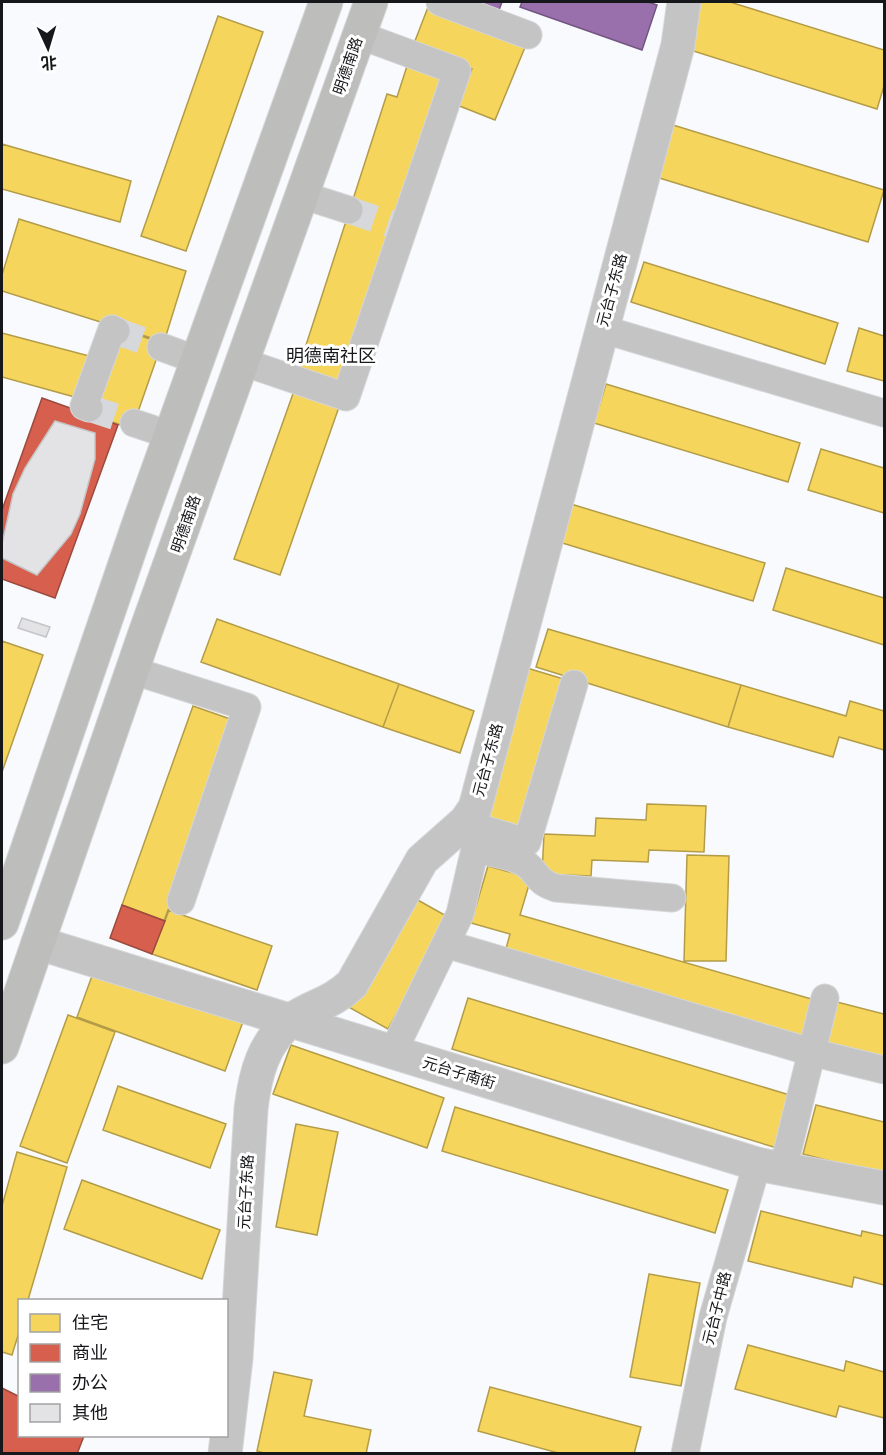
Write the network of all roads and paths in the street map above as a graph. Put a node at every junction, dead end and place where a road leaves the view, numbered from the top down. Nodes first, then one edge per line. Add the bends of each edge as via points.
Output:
1 (326, 2) edge
2 (370, 2) edge
3 (440, 2) edge
4 (684, 2) edge
5 (359, 35) junction
6 (528, 35) dead end
7 (302, 195) junction
8 (350, 210) tunnel mouth
9 (602, 329) junction
10 (116, 331) dead end
11 (161, 347) tunnel mouth
12 (197, 360) junction
13 (243, 362) junction
14 (89, 408) dead end
15 (885, 413) edge
16 (134, 423) tunnel mouth
17 (170, 435) junction
18 (134, 671) junction
19 (574, 684) dead end
20 (460, 838) junction
21 (672, 898) dead end
22 (181, 901) dead end
23 (2, 923) edge
24 (38, 943) junction
25 (446, 944) junction
26 (825, 998) dead end
27 (293, 1019) junction
28 (2, 1047) edge
29 (393, 1052) junction
30 (811, 1052) junction
31 (885, 1070) edge
32 (770, 1167) junction
33 (885, 1188) edge
34 (228, 1428) edge
35 (227, 1437) edge
36 (225, 1454) edge
37 (685, 1454) edge

1 - 12 main road
2 - 5 main road, 明德南路
3 - 6 street
4 - 9 street, 元台子东路 via 678,45
5 - 7 main road, 明德南路
5 - 13 street via 457,71 400,227 346,397
7 - 8 street
7 - 13 main road, 明德南路
9 - 15 street
9 - 20 street, 元台子东路 via 480,791
10 - 14 street via 112,329 84,406
11 - 12 street
12 - 17 main road
13 - 18 main road, 明德南路
16 - 17 street
17 - 23 main road
18 - 22 street via 247,707
18 - 24 main road, 明德南路
19 - 20 street via 527,842
20 - 21 street via 519,860 542,884 556,888
20 - 25 street via 460,914
20 - 27 street, 元台子东路 via 422,860 352,984 338,997
24 - 27 street, 元台子南街
24 - 28 main road, 明德南路
25 - 29 street
25 - 30 street
26 - 30 street, 元台子中路
27 - 29 street, 元台子南街
27 - 34 street, 元台子东路 via 262,1056 254,1082
29 - 32 street, 元台子南街
30 - 31 street
30 - 32 street, 元台子中路
32 - 33 street, 元台子南街
32 - 37 street, 元台子中路 via 713,1317
35 - 36 street, 元台子东路

